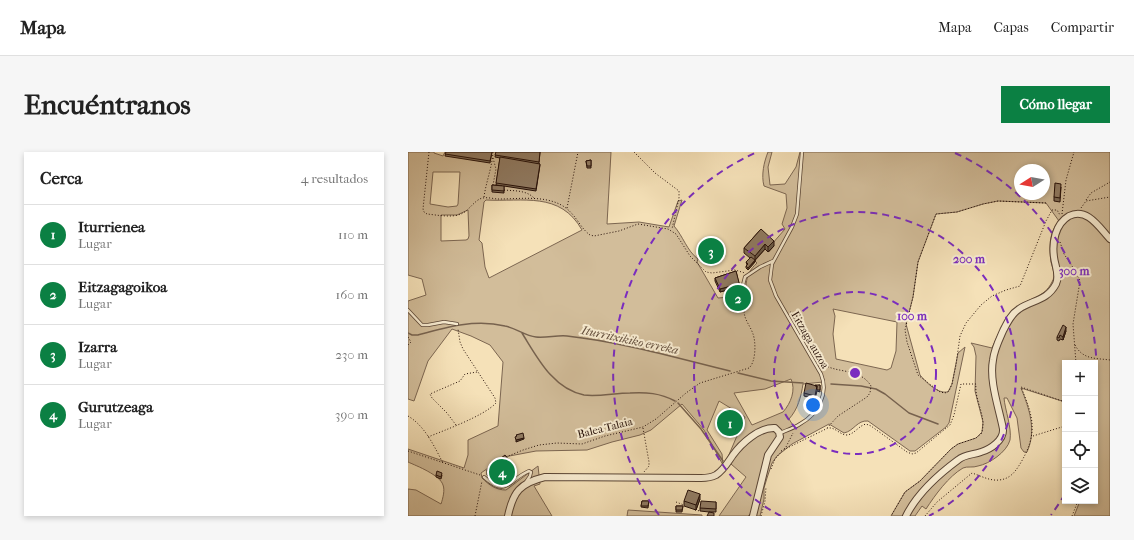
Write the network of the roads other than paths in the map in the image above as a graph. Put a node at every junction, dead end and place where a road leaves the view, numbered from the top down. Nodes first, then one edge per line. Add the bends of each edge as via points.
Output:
1 (802, 152) edge
2 (1110, 239) edge
3 (773, 261) junction
4 (743, 306) road end
5 (408, 310) edge
6 (457, 324) road end
7 (780, 433) junction
8 (484, 477) road end
9 (524, 486) junction
10 (508, 516) edge
11 (753, 516) edge
12 (906, 516) edge

1 - 3 lane, Eitzaga auzoa via 797,214
2 - 12 street via 1085,215 1079,214 1062,220 1054,245 1058,275 1056,284 1043,297 1014,313 1002,333 994,355 992,366 1003,429 1002,437 986,450 965,456 954,463 924,491
3 - 4 lane via 745,277 742,287
3 - 7 lane, Eitzaga auzoa via 770,272 771,285 821,374 824,386 823,397 807,419
5 - 6 lane via 422,325 444,322
7 - 9 street via 771,428 758,434 738,450 720,472 712,476 548,477
7 - 11 street via 780,438 767,458
8 - 9 lane via 495,486 502,487 529,471 530,476
9 - 10 street via 517,490

